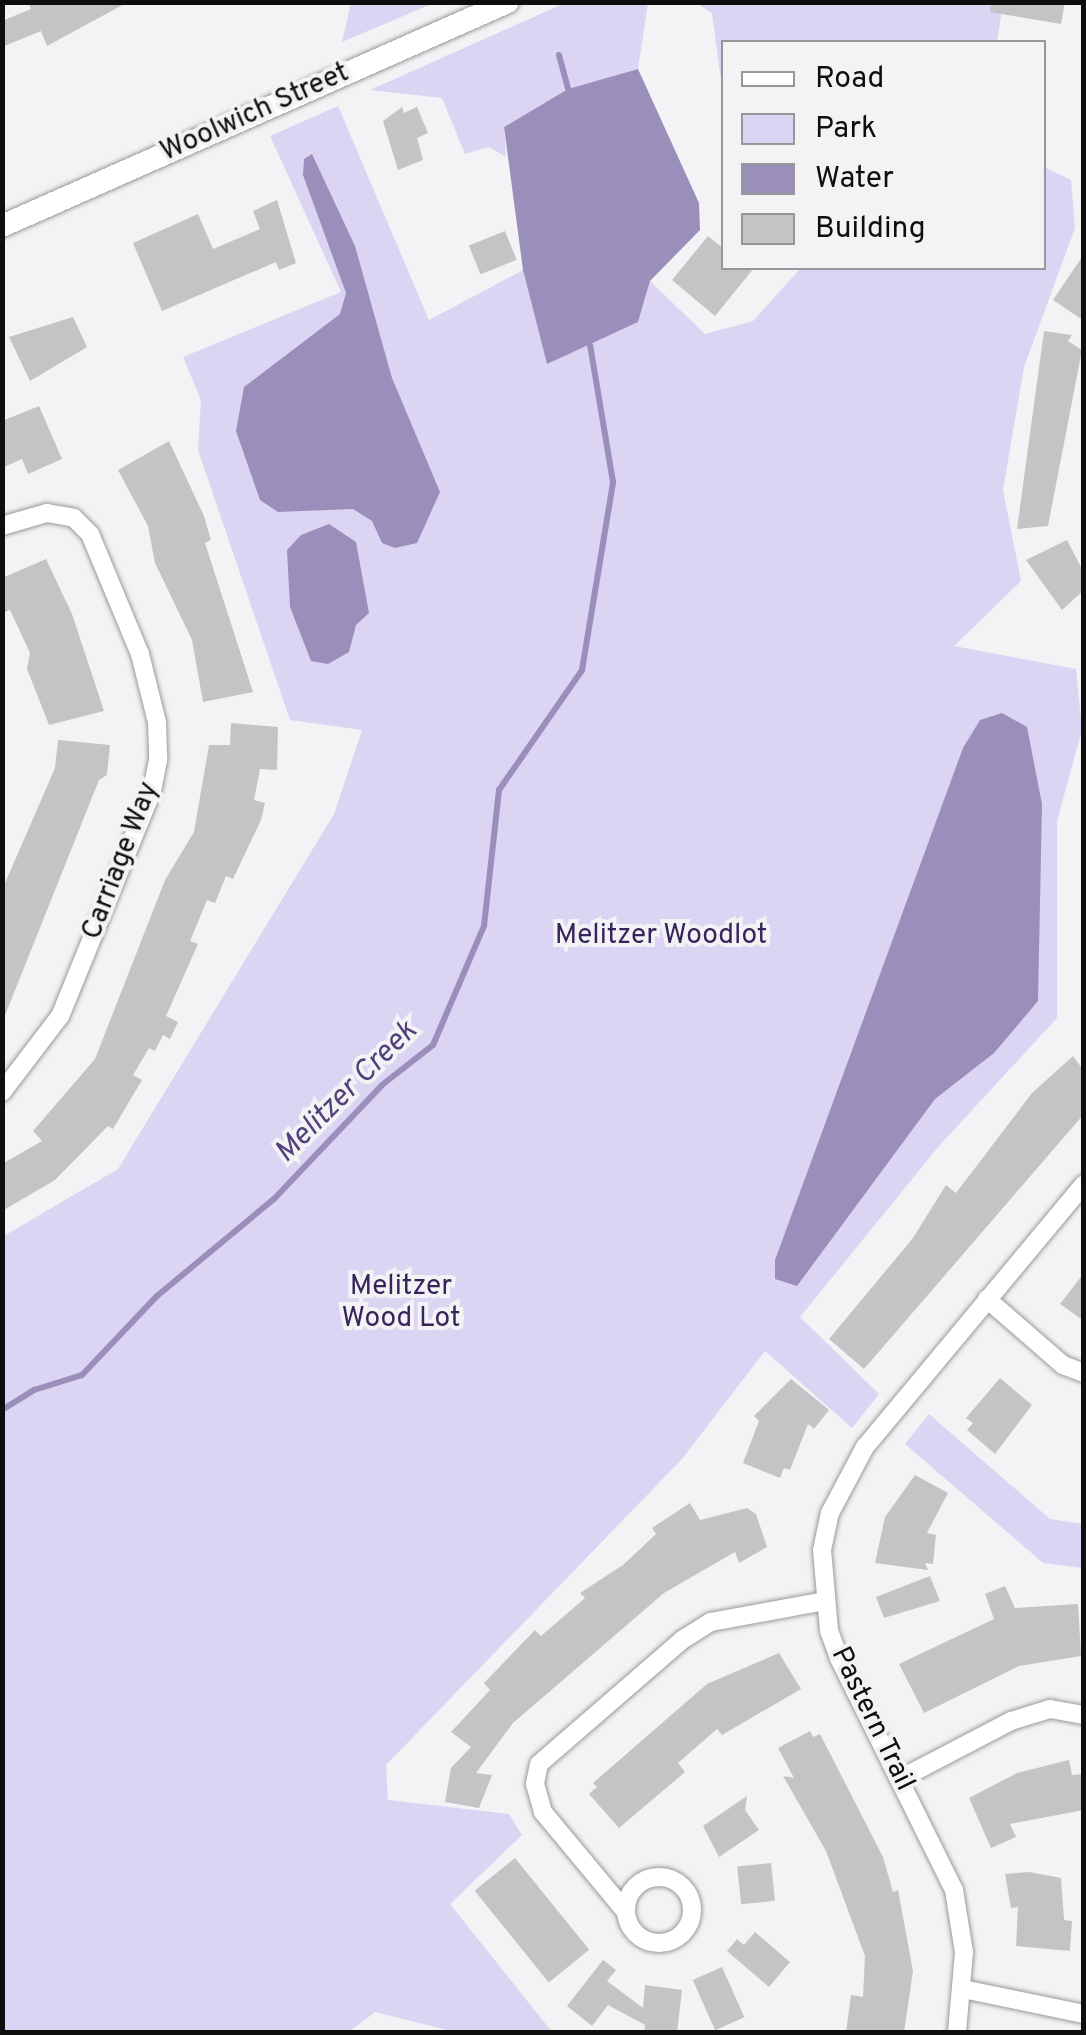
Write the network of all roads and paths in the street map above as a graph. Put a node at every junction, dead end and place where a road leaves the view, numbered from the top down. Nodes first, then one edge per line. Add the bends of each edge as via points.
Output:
1 (508, 2) edge
2 (2, 226) edge
3 (2, 526) edge
4 (2, 1092) edge
5 (1084, 1184) edge
6 (987, 1298) junction
7 (1084, 1373) edge
8 (825, 1601) junction
9 (1084, 1715) edge
10 (902, 1778) junction
11 (626, 1912) dead end
12 (962, 1989) junction
13 (1084, 2014) edge
14 (957, 2032) edge

1 - 2 street, Woolwich Street
3 - 4 street, Carriage Way via 47,513 74,518 90,534 140,654 157,722 158,760 152,792 60,1016
5 - 6 street, Pastern Trail
6 - 7 street via 1063,1365
6 - 8 street, Pastern Trail via 845,1479 822,1550
8 - 10 street, Pastern Trail via 839,1658
8 - 11 street via 711,1622 539,1764 534,1784 543,1812
9 - 10 street via 1050,1710 1011,1721
10 - 12 street, Pastern Trail via 954,1890
12 - 13 street
12 - 14 street, Pastern Trail

